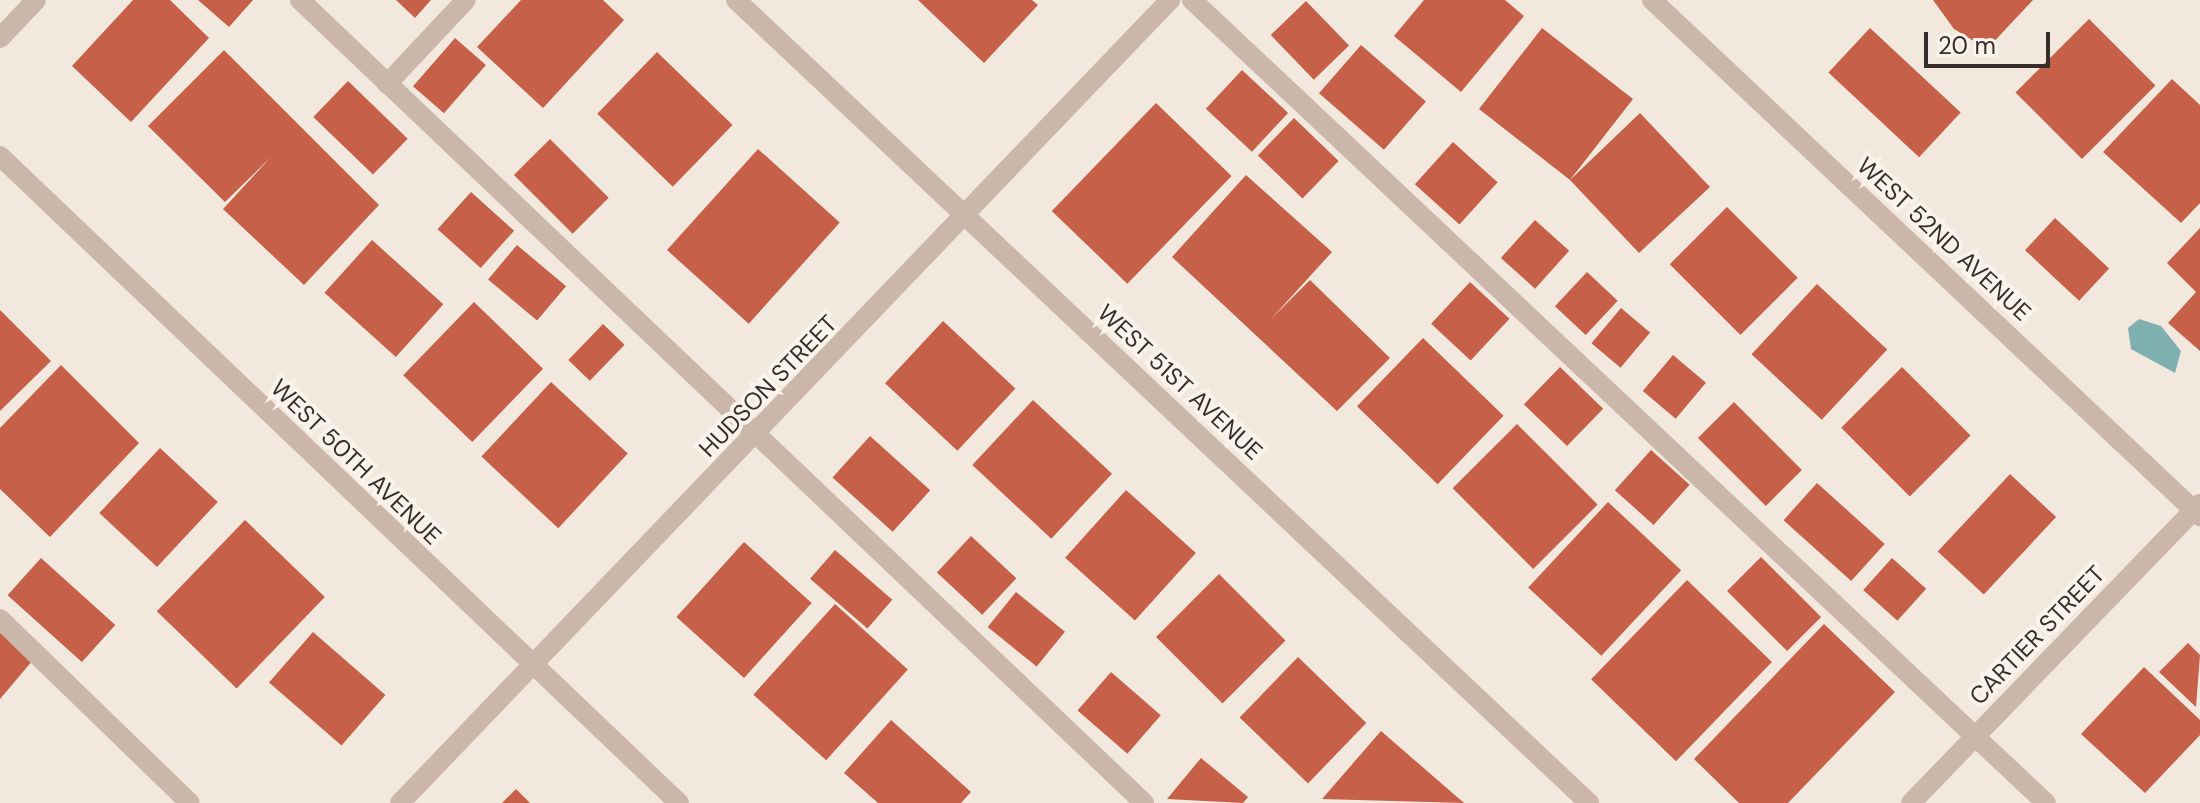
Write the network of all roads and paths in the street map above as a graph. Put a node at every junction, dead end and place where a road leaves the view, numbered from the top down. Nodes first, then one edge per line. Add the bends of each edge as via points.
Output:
1 (36, 0) edge
2 (300, 0) edge
3 (466, 0) edge
4 (736, 0) edge
5 (1170, 0) edge
6 (1192, 0) edge
7 (1652, 0) edge
8 (0, 38) edge
9 (387, 84) junction
10 (0, 156) edge
11 (966, 216) junction
12 (754, 439) junction
13 (2198, 510) edge
14 (0, 619) edge
15 (532, 666) junction
16 (1975, 737) junction
17 (190, 803) edge
18 (400, 803) edge
19 (679, 803) edge
20 (1144, 803) edge
21 (1589, 803) edge
22 (1911, 803) edge
23 (2046, 803) edge

1 - 8 street
2 - 9 street
3 - 9 street
4 - 11 street, WEST 51ST AVENUE
5 - 11 street, HUDSON STREET
6 - 16 street
7 - 13 street, WEST 52ND AVENUE
9 - 12 street
10 - 15 street, WEST 50TH AVENUE
11 - 12 street, HUDSON STREET
11 - 21 street, WEST 51ST AVENUE
12 - 15 street, HUDSON STREET
12 - 20 street
13 - 16 street, CARTIER STREET
14 - 17 street
15 - 18 street, HUDSON STREET
15 - 19 street, WEST 50TH AVENUE
16 - 22 street, CARTIER STREET
16 - 23 street

